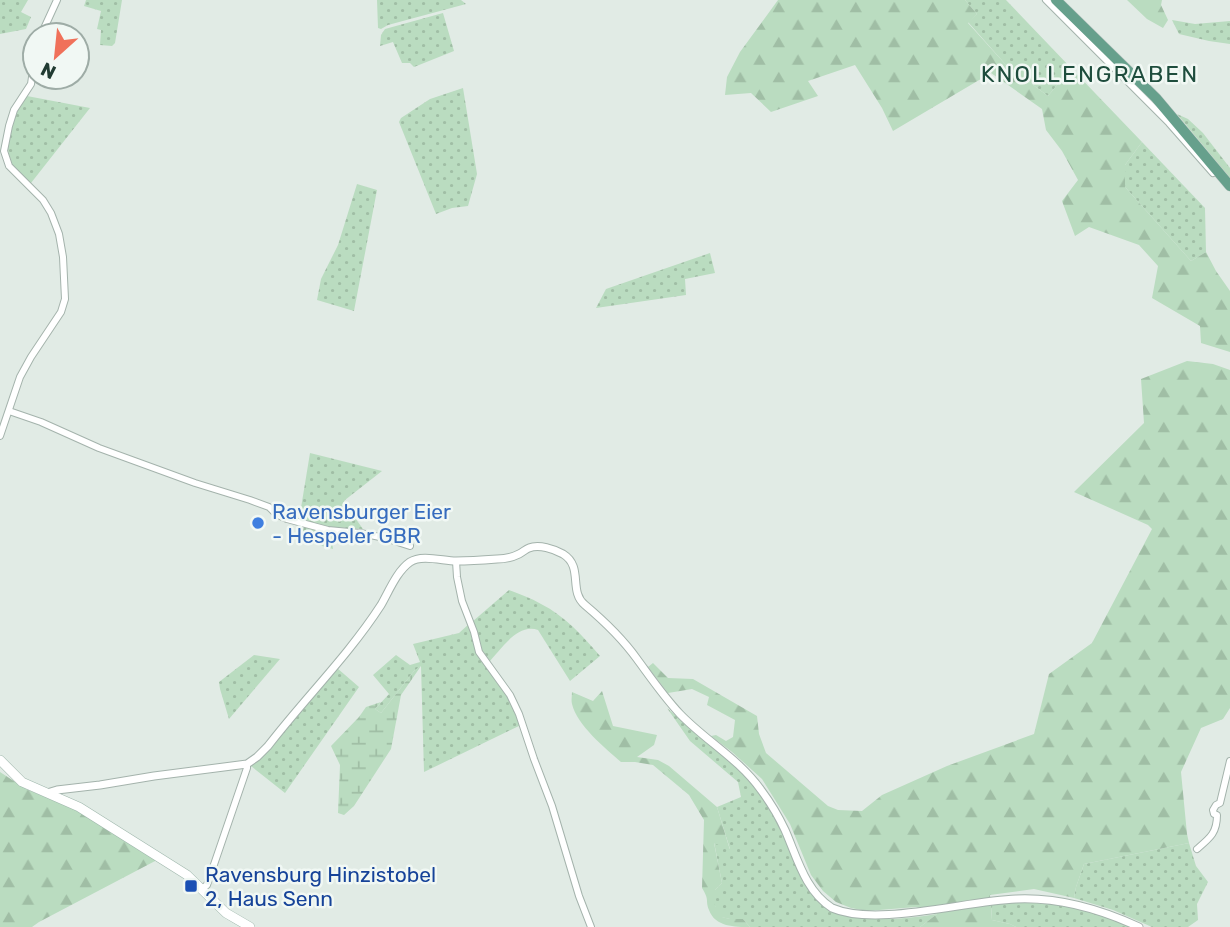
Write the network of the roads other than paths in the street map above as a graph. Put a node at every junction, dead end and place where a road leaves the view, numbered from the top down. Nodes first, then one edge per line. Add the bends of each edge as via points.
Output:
1 (57, 0) edge
2 (1046, 0) edge
3 (1056, 0) edge
4 (47, 21) edge
5 (27, 91) edge
6 (1230, 187) edge
7 (9, 411) junction
8 (0, 436) edge
9 (410, 546) dead end
10 (456, 561) junction
11 (0, 761) edge
12 (1230, 761) edge
13 (247, 764) junction
14 (47, 793) junction
15 (1197, 849) dead end
16 (202, 888) junction
17 (250, 927) edge
18 (590, 927) edge
19 (1139, 927) edge

1 - 4 street
2 - 6 street
3 - 6 main road via 1156,98
5 - 7 street via 14,110 4,151 9,166 51,213 63,257 65,299 20,377
7 - 8 street
7 - 9 street via 99,448 269,507 295,522
10 - 13 street via 414,559 408,564 355,642 268,746
10 - 18 street via 462,601 479,652 520,713
10 - 19 street via 501,559 531,547 566,555 575,569 582,603 622,640 678,712 754,780 782,824 811,887 835,910 862,917 892,917 997,900 1063,901
11 - 14 main road via 22,782
12 - 15 street via 1220,803 1213,810 1217,815 1215,832
13 - 14 street
13 - 16 street via 207,885
14 - 16 main road via 92,815
16 - 17 main road

